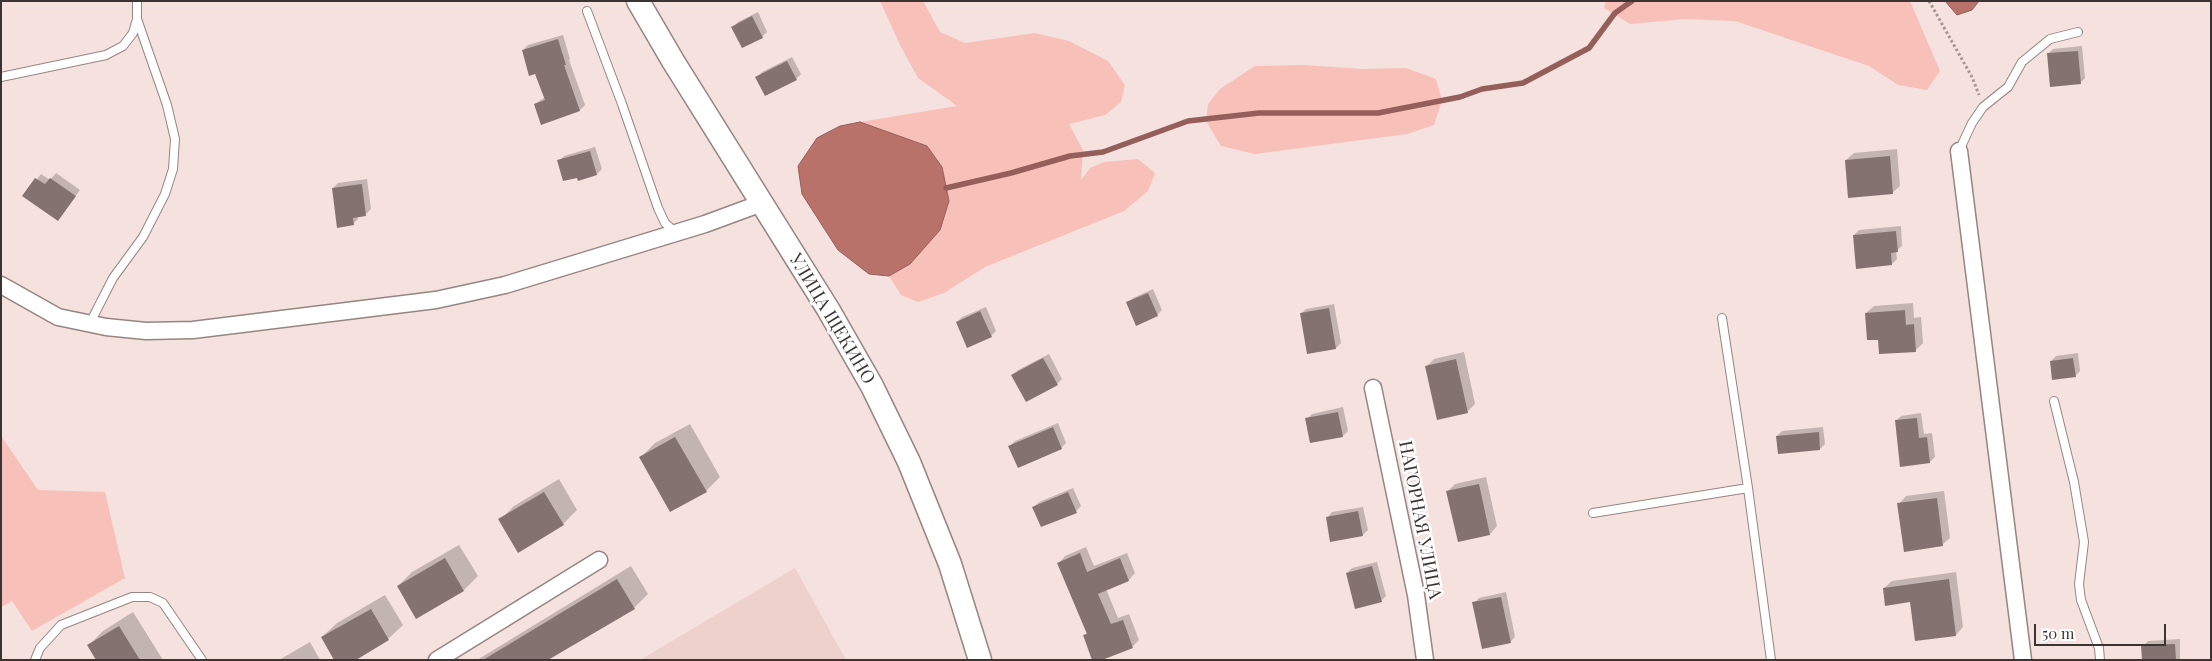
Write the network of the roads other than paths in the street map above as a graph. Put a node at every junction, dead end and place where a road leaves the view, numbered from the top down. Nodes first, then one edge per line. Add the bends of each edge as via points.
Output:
1 (137, 1) edge
2 (638, 1) edge
3 (587, 12) dead end
4 (137, 19) junction
5 (2078, 32) dead end
6 (1, 77) edge
7 (1959, 151) joint
8 (762, 203) junction
9 (675, 232) junction
10 (1, 284) edge
11 (1722, 318) dead end
12 (90, 324) junction
13 (1373, 388) dead end
14 (2054, 402) dead end
15 (1748, 488) junction
16 (1593, 513) dead end
17 (599, 560) dead end
18 (35, 660) edge
19 (202, 660) edge
20 (437, 660) edge
21 (980, 660) edge
22 (1425, 660) edge
23 (1771, 660) edge
24 (2023, 660) edge
25 (2100, 660) edge

1 - 4 lane
2 - 8 main road, УЛИЦА ЩЕКИНО
3 - 9 lane via 658,208 665,223
4 - 6 lane via 133,33 123,46 106,55
4 - 12 lane via 175,138 173,169 165,194 143,237 113,278
5 - 7 lane via 2050,39 2022,62 2008,87 1983,107
7 - 24 street
8 - 9 street
8 - 21 main road, УЛИЦА ЩЕКИНО via 833,317 872,386 909,462 950,564
9 - 12 street via 504,285 436,300 193,330 146,331
10 - 12 street via 58,317
11 - 15 lane
13 - 22 street, НАГОРНАЯ УЛИЦА via 1416,595
14 - 25 lane via 2074,482 2084,542 2079,584 2081,600 2099,648
15 - 16 lane
15 - 23 lane
17 - 20 street
18 - 19 lane via 40,648 61,625 132,597 150,597 163,603

